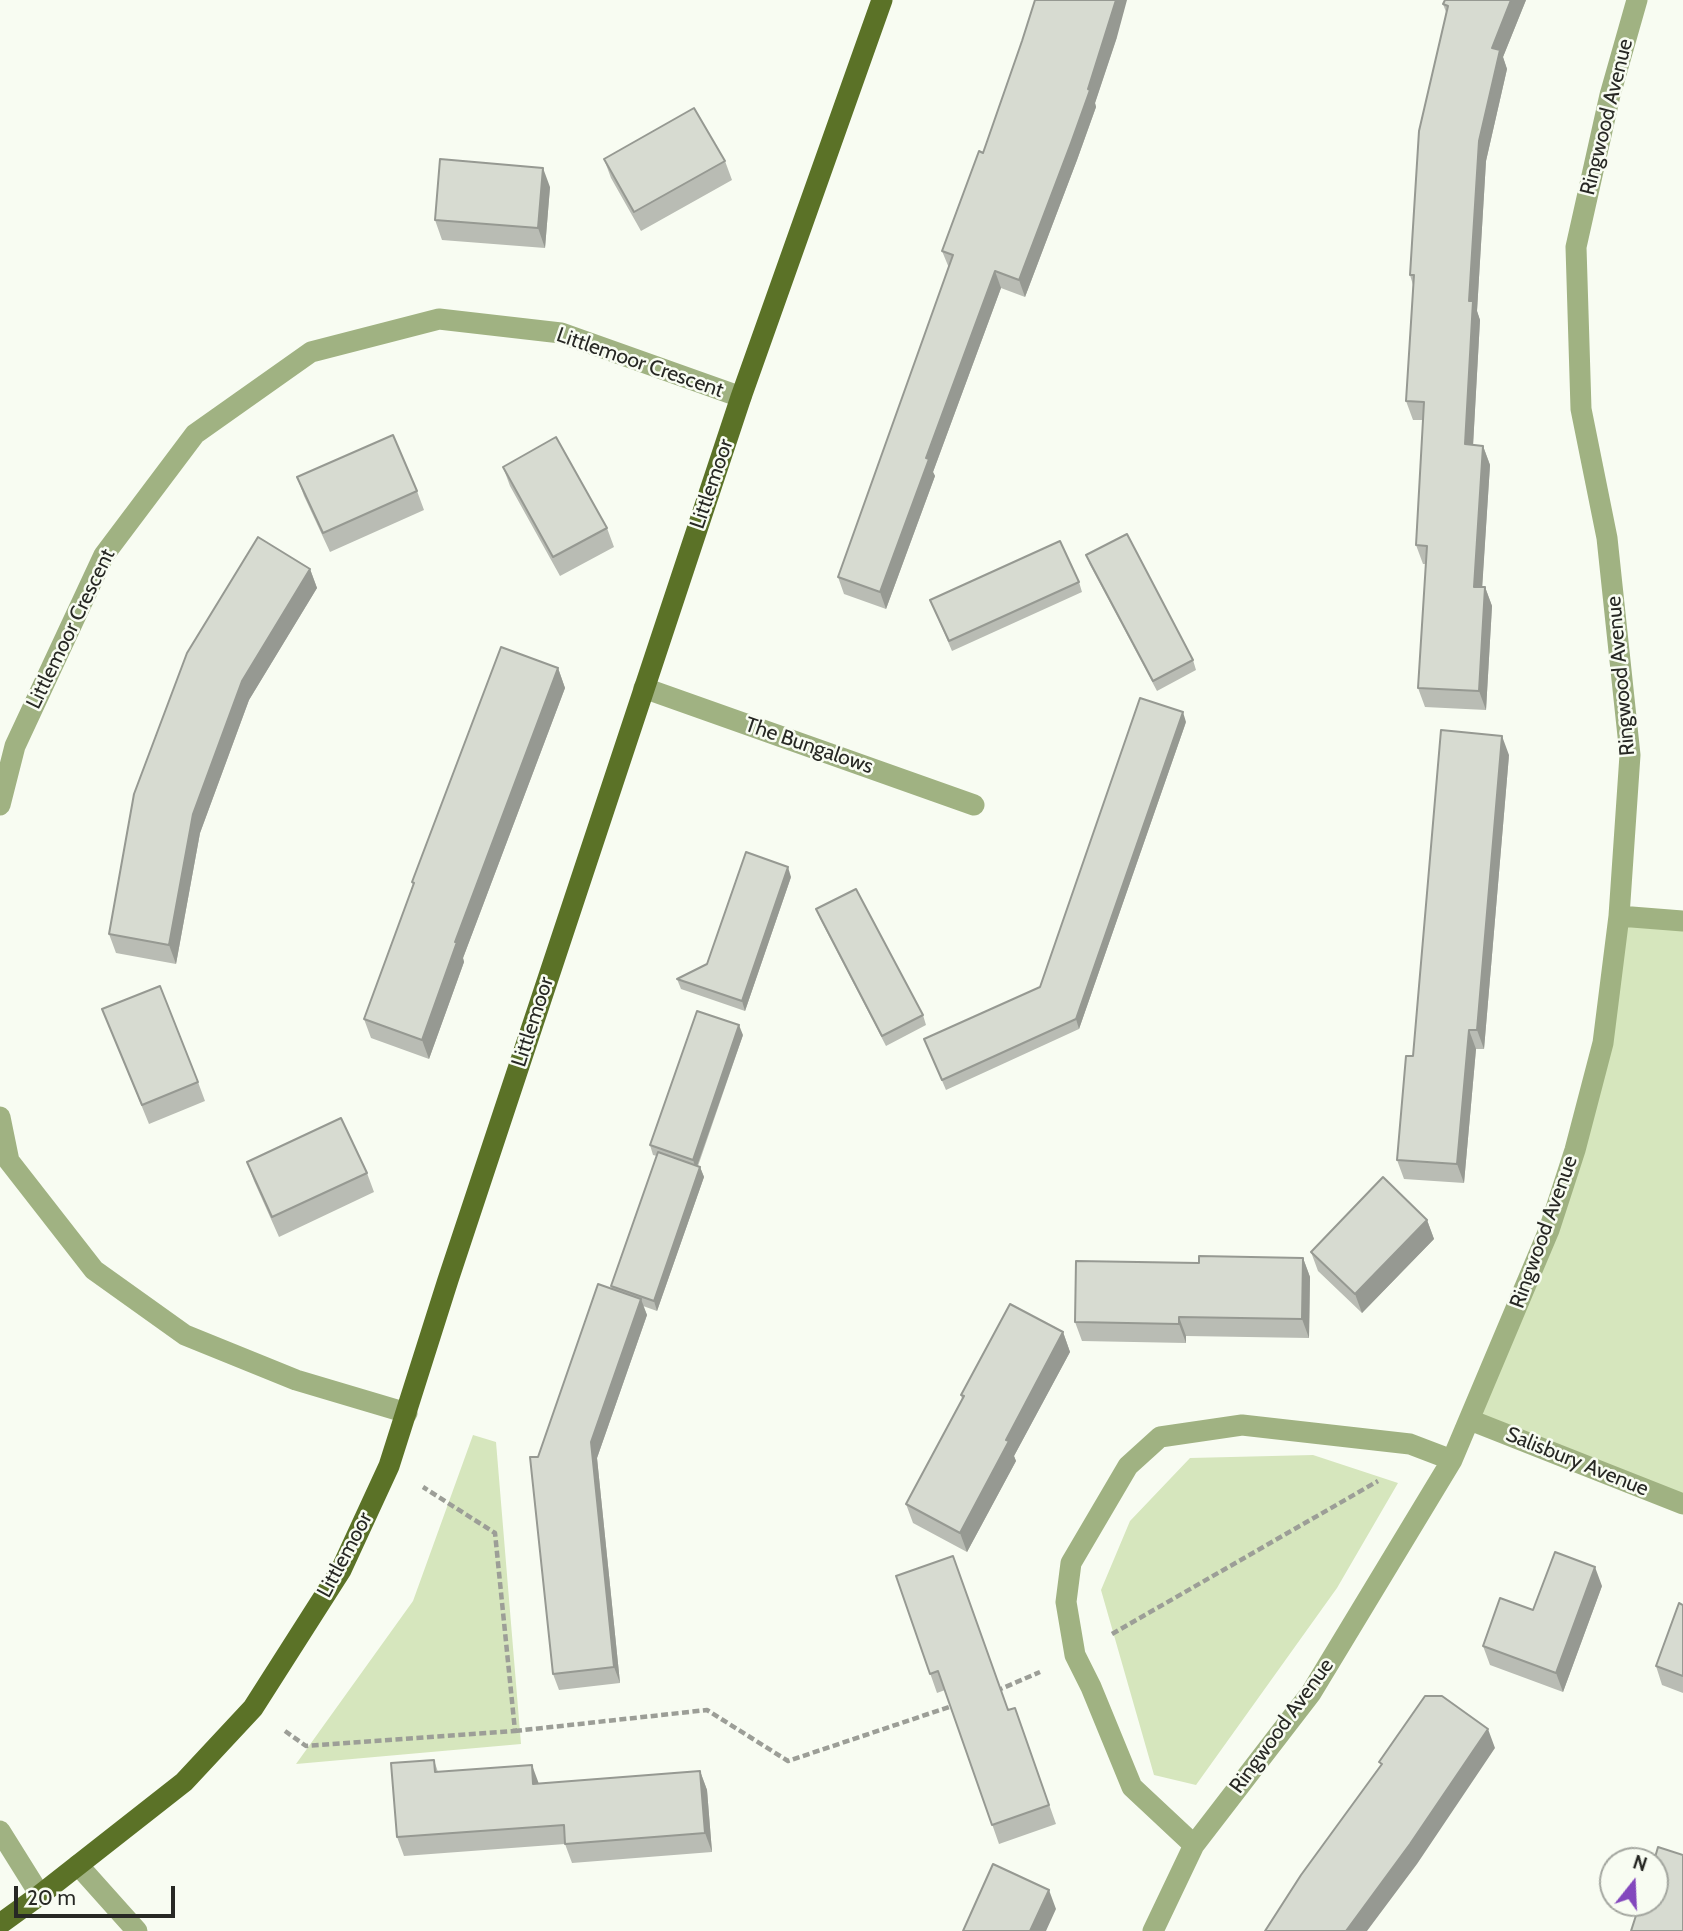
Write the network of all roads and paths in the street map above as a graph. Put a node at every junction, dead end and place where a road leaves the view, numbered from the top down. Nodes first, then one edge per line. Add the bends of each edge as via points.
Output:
1 (882, 0) edge
2 (1637, 0) edge
3 (741, 397) junction
4 (644, 688) junction
5 (974, 804) dead end
6 (0, 806) edge
7 (1619, 916) junction
8 (1683, 920) edge
9 (0, 1116) edge
10 (407, 1413) junction
11 (1470, 1420) junction
12 (1410, 1444) junction
13 (1452, 1460) junction
14 (389, 1466) junction
15 (1683, 1504) edge
16 (1075, 1655) junction
17 (993, 1692) edge
18 (968, 1700) edge
19 (253, 1708) junction
20 (515, 1731) junction
21 (0, 1831) edge
22 (1194, 1845) junction
23 (78, 1865) junction
24 (40, 1895) junction
25 (0, 1924) edge
26 (137, 1931) edge
27 (1153, 1931) edge

1 - 3 main road, Littlemoor
2 - 7 street, Ringwood Avenue via 1576,247 1581,409 1607,538 1630,755
3 - 4 main road, Littlemoor
3 - 6 street, Littlemoor Crescent via 561,333 439,319 311,352 195,434 104,555 15,746
4 - 5 street, The Bungalows
4 - 10 main road, Littlemoor
7 - 8 street
7 - 11 street, Ringwood Avenue via 1603,1043 1575,1150 1549,1230
9 - 10 street via 9,1161 94,1270 185,1335 296,1380
10 - 14 main road, Littlemoor
11 - 13 street, Ringwood Avenue
11 - 15 street, Salisbury Avenue
12 - 13 street
12 - 16 path via 1379,1480
12 - 16 street via 1242,1425 1160,1437 1128,1466 1072,1563 1066,1602
13 - 22 street, Ringwood Avenue via 1311,1693
14 - 19 main road, Littlemoor via 341,1570
14 - 20 path via 495,1533
16 - 17 path
16 - 22 street via 1132,1787
18 - 20 path via 788,1761 707,1710
19 - 20 path via 306,1746
19 - 23 main road, Littlemoor via 184,1782
21 - 24 street
22 - 27 street, Ringwood Avenue
23 - 24 main road, Littlemoor
23 - 26 street
24 - 25 main road, Littlemoor

